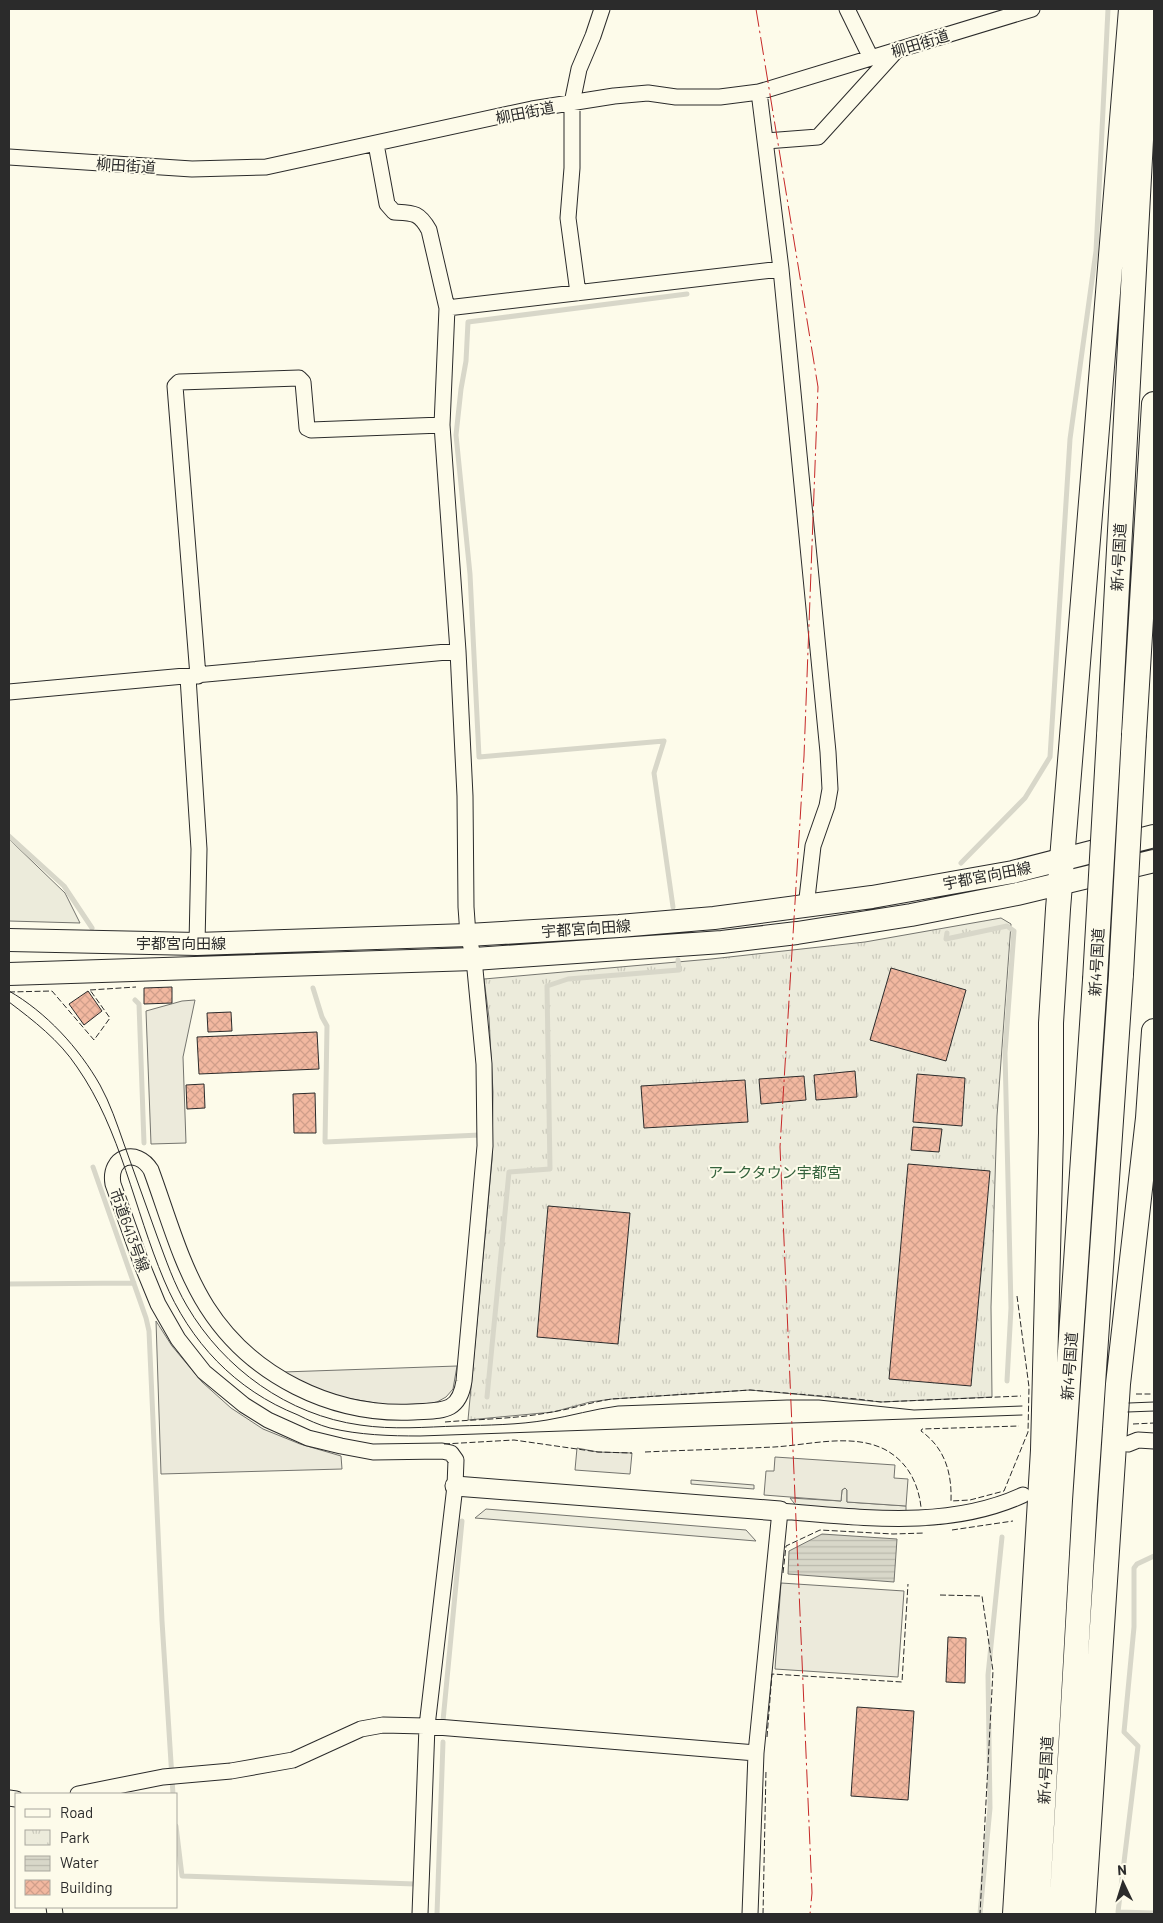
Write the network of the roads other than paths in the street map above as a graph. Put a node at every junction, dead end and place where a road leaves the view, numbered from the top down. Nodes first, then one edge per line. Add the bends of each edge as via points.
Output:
1 (602, 9) edge
2 (847, 9) edge
3 (1032, 9) edge
4 (1130, 9) edge
5 (1148, 9) edge
6 (896, 51) junction
7 (871, 58) junction
8 (759, 92) junction
9 (572, 103) junction
10 (766, 141) junction
11 (376, 144) junction
12 (9, 157) edge
13 (781, 269) junction
14 (578, 293) junction
15 (448, 308) junction
16 (1154, 404) edge
17 (442, 425) junction
18 (458, 651) junction
19 (193, 676) junction
20 (9, 692) edge
21 (1154, 836) edge
22 (1063, 859) junction
23 (1154, 861) edge
24 (1061, 883) junction
25 (806, 907) junction
26 (468, 935) junction
27 (9, 940) edge
28 (197, 944) junction
29 (474, 959) junction
30 (9, 974) edge
31 (1154, 1031) edge
32 (1154, 1441) edge
33 (1128, 1444) dead end
34 (455, 1486) junction
35 (1023, 1495) dead end
36 (780, 1511) junction
37 (426, 1726) junction
38 (756, 1753) junction
39 (83, 1793) edge
40 (420, 1914) edge
41 (750, 1914) edge
42 (1015, 1914) edge
43 (1036, 1914) edge
44 (1061, 1914) edge
45 (1083, 1914) edge

1 - 9 street via 579,69
2 - 7 street
3 - 6 street, 柳田街道
4 - 22 highway
5 - 43 highway, 新4号国道, bridge via 1095,980
6 - 7 street, 柳田街道
6 - 10 street via 818,137
7 - 8 street, 柳田街道
8 - 9 street, 柳田街道 via 720,97 648,93
8 - 10 street
9 - 11 street, 柳田街道
9 - 14 street via 568,218
10 - 13 street
11 - 12 street, 柳田街道 via 257,167 192,169
11 - 15 street via 386,204 394,212 414,213 423,219 429,230
13 - 14 street
13 - 25 street via 830,789 813,846
14 - 15 street
15 - 17 street
16 - 44 highway, 新4号国道, bridge
17 - 18 street
17 - 19 street via 311,430 307,428 303,382 299,378 179,382 175,386
18 - 19 street
18 - 26 street
19 - 20 street
19 - 28 street via 199,849
21 - 22 main road, 宇都宮向田線
22 - 24 highway
22 - 25 main road, 宇都宮向田線 via 1013,872
23 - 24 main road, 宇都宮向田線
24 - 29 main road, 宇都宮向田線 via 911,915 797,933 722,942
24 - 42 highway via 1051,1023 1043,1450
25 - 26 main road, 宇都宮向田線 via 629,925
26 - 28 main road, 宇都宮向田線
26 - 29 street
27 - 28 main road, 宇都宮向田線
29 - 30 main road, 宇都宮向田線
29 - 34 street, 市道6413号線 via 484,1064 485,1146 464,1381 458,1402 448,1408 410,1412 347,1406 314,1396 282,1380 252,1359 224,1331 191,1278 152,1170 141,1158 134,1156 117,1162 113,1169 113,1184 158,1304 178,1339 204,1372 252,1410 308,1438 373,1452 451,1453 456,1460
31 - 45 highway via 1148,1118 1118,1384
32 - 33 street via 1138,1440
34 - 36 street
34 - 37 street
35 - 36 street via 966,1513 918,1518
36 - 38 street
37 - 38 street
37 - 39 street via 383,1725 361,1729 293,1760 231,1771 162,1777
37 - 40 street
38 - 41 street

